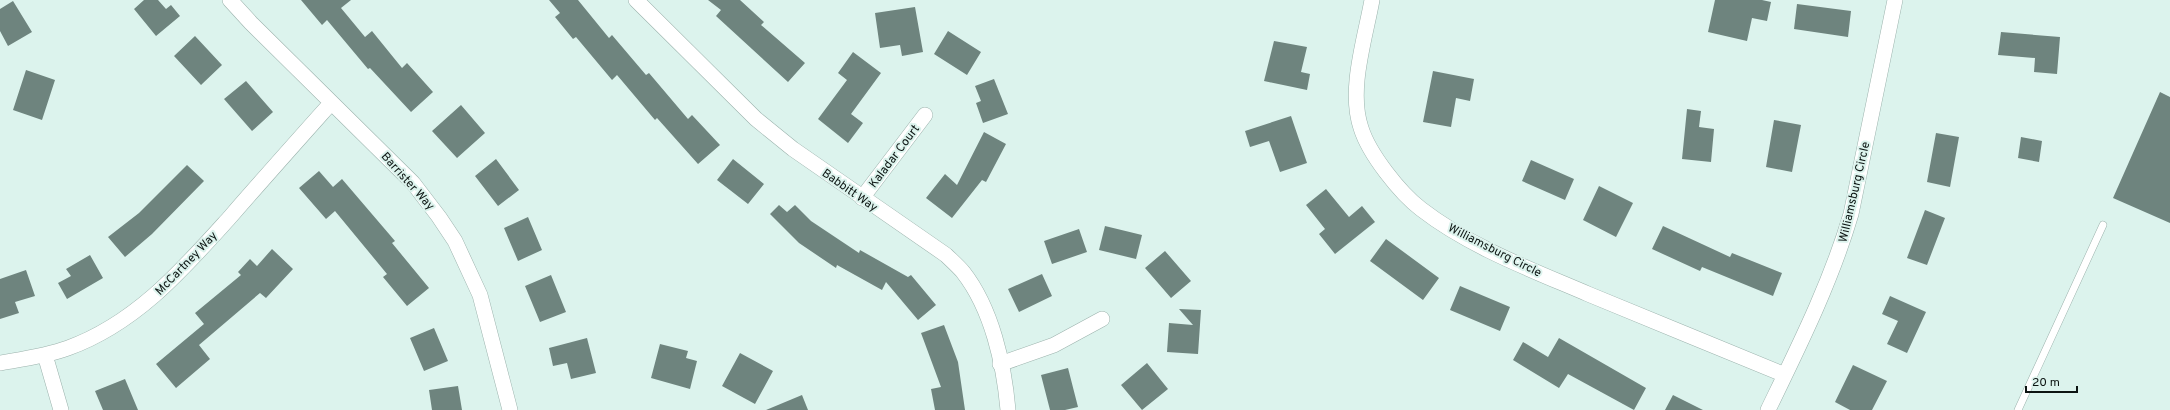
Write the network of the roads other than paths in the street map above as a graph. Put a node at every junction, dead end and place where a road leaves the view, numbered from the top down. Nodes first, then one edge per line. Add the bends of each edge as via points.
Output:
1 (230, 0) edge
2 (636, 0) edge
3 (1372, 0) edge
4 (1895, 0) edge
5 (332, 103) junction
6 (925, 115) dead end
7 (862, 198) junction
8 (2103, 225) dead end
9 (1102, 319) dead end
10 (45, 355) junction
11 (0, 362) edge
12 (1000, 364) junction
13 (1785, 375) junction
14 (61, 410) edge
15 (510, 410) edge
16 (1008, 410) edge
17 (1768, 410) edge
18 (2018, 410) edge

1 - 5 street, Barrister Way
2 - 7 street, Babbitt Way via 756,120
3 - 13 street, Williamsburg Circle via 1356,92 1356,109 1367,141 1393,178 1421,209 1483,247 1553,279
4 - 13 street, Williamsburg Circle via 1851,214 1823,294
5 - 10 street, McCartney Way via 178,274 147,302 131,315 89,338 69,348
5 - 15 street, Barrister Way via 413,183 455,241 480,295
6 - 7 street, Kaladar Court
7 - 12 street, Babbitt Way via 935,247 962,272 981,304 992,332
8 - 18 lane
9 - 12 street via 1054,345
10 - 11 street, McCartney Way
10 - 14 street
12 - 16 street, Babbitt Way
13 - 17 street, Williamsburg Circle

